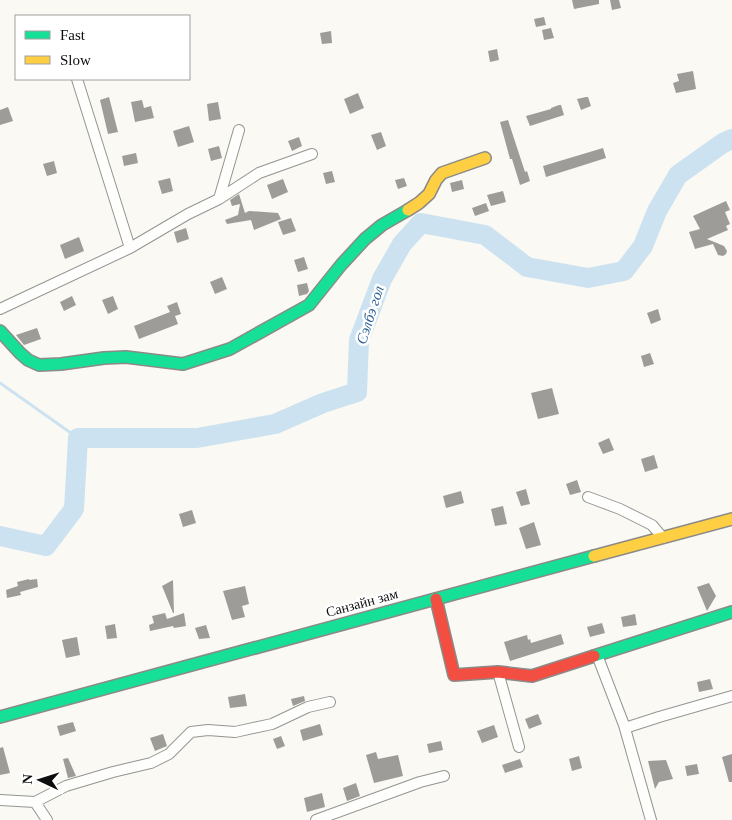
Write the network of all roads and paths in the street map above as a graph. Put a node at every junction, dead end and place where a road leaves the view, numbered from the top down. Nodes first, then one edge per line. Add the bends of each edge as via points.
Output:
1 (77, 80) edge
2 (239, 130) dead end
3 (312, 154) dead end
4 (484, 158) dead end
5 (219, 199) junction
6 (130, 248) junction
7 (0, 309) edge
8 (0, 331) edge
9 (588, 497) dead end
10 (732, 519) edge
11 (663, 538) junction
12 (436, 599) junction
13 (732, 612) edge
14 (597, 655) junction
15 (498, 672) junction
16 (732, 696) edge
17 (330, 702) dead end
18 (0, 717) edge
19 (625, 728) junction
20 (519, 747) dead end
21 (444, 776) dead end
22 (0, 800) edge
23 (35, 802) junction
24 (47, 820) edge
25 (316, 820) edge
26 (651, 820) edge

1 - 6 street
2 - 5 street
3 - 5 street via 259,173
4 - 8 street via 442,173 419,203 364,239 310,305 230,349 183,364 126,357 39,365 28,360
5 - 6 street
6 - 7 street
9 - 11 street via 652,525
10 - 11 street, Санзайн зам
11 - 12 street, Санзайн зам
12 - 15 street via 454,675
12 - 18 street, Санзайн зам
13 - 14 street
14 - 15 street via 532,676
14 - 19 street
15 - 20 street
16 - 19 street
17 - 23 street via 254,728 235,732 191,732 169,754 151,764 66,786
19 - 26 street
21 - 25 street
22 - 23 street
23 - 24 street

